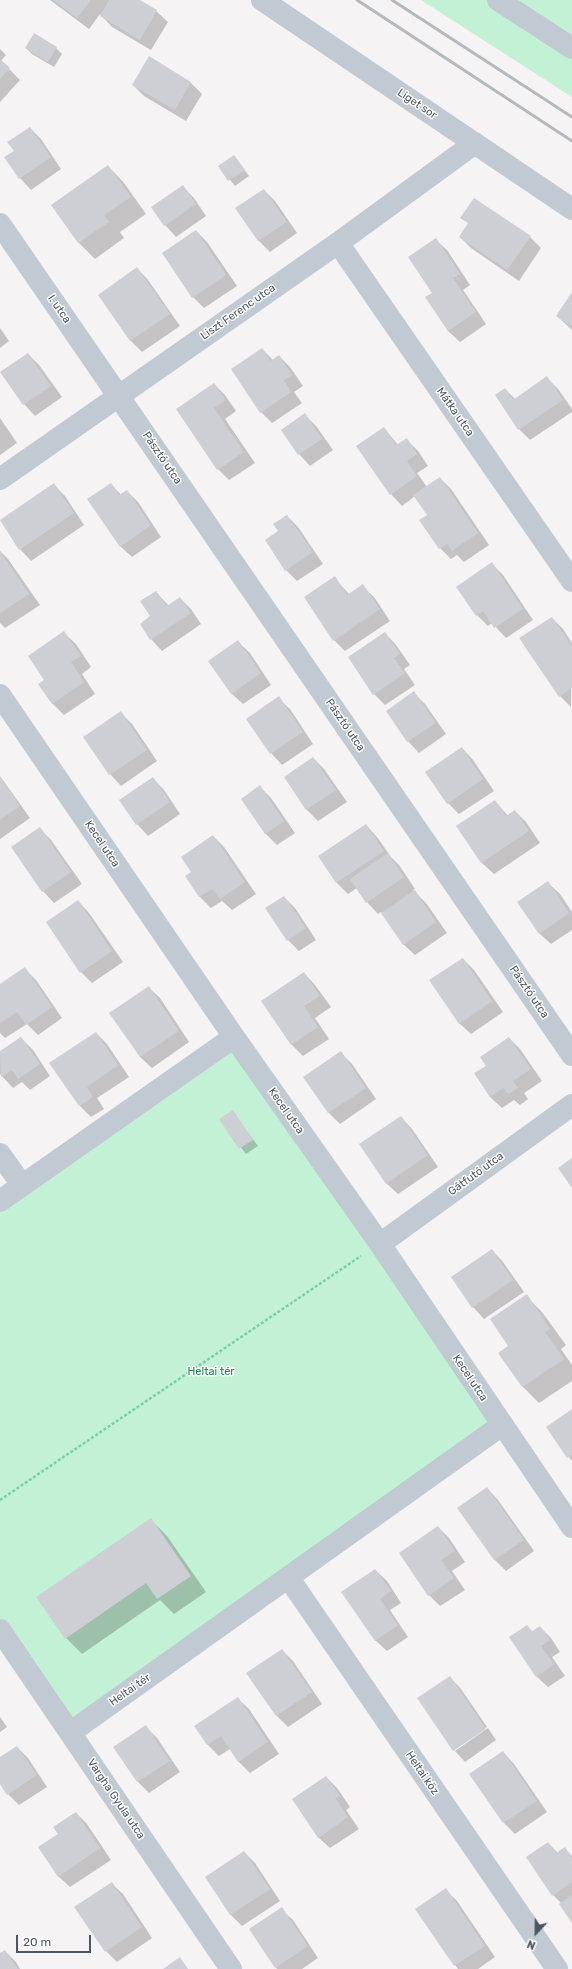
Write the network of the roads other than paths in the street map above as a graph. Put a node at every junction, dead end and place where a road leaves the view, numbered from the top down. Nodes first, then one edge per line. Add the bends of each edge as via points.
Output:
1 (262, 0) edge
2 (498, 0) edge
3 (572, 48) edge
4 (475, 143) junction
5 (572, 209) edge
6 (0, 224) edge
7 (338, 243) junction
8 (119, 395) junction
9 (0, 479) edge
10 (572, 581) edge
11 (0, 695) edge
12 (234, 1036) junction
13 (572, 1055) edge
14 (572, 1105) edge
15 (0, 1154) edge
16 (22, 1185) junction
17 (0, 1201) edge
18 (380, 1244) junction
19 (502, 1425) junction
20 (572, 1527) edge
21 (288, 1577) junction
22 (0, 1630) edge
23 (71, 1732) junction
24 (231, 1969) edge
25 (557, 1969) edge

1 - 4 street, Liget sor
2 - 3 street
4 - 5 street, Liget sor
4 - 7 street, Liszt Ferenc utca
6 - 8 street, I. utca
7 - 8 street, Liszt Ferenc utca
7 - 10 street, Mátka utca
8 - 9 street, Liszt Ferenc utca
8 - 13 street, Pásztó utca
11 - 12 street, Kecel utca
12 - 16 street
12 - 18 street, Kecel utca
14 - 18 street, Gátfutó utca
15 - 16 street
16 - 17 street
18 - 19 street, Kecel utca
19 - 20 street, Kecel utca
19 - 21 street, Heltai tér
21 - 23 street, Heltai tér
21 - 25 street, Heltai köz
22 - 23 street, Vargha Gyula utca
23 - 24 street, Vargha Gyula utca

